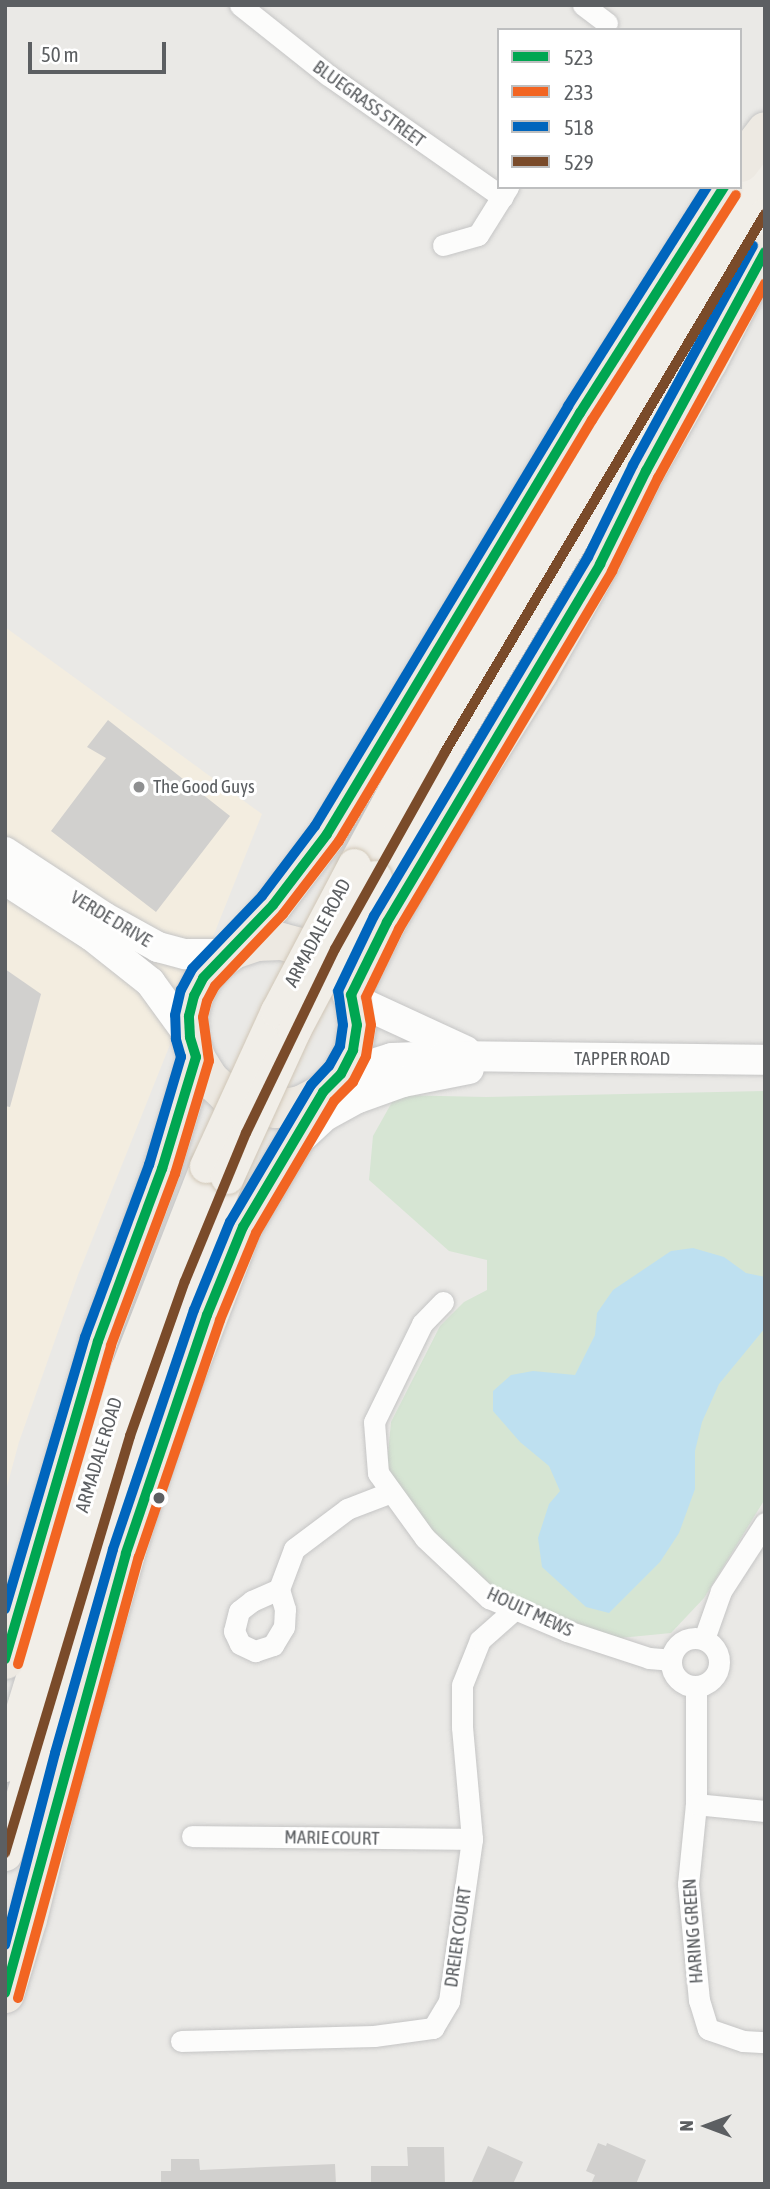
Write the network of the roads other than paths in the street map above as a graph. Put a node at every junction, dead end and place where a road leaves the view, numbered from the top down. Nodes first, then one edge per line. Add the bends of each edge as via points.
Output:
1 (240, 5) edge
2 (583, 5) edge
3 (610, 19) edge
4 (765, 130) edge
5 (742, 160) edge
6 (765, 163) edge
7 (497, 187) edge
8 (723, 189) edge
9 (505, 192) edge
10 (765, 214) edge
11 (443, 245) dead end
12 (765, 251) edge
13 (5, 852) edge
14 (364, 871) junction
15 (5, 880) edge
16 (230, 952) junction
17 (352, 997) junction
18 (193, 1047) junction
19 (479, 1056) junction
20 (513, 1058) junction
21 (765, 1060) edge
22 (332, 1083) junction
23 (294, 1144) junction
24 (216, 1172) junction
25 (443, 1302) dead end
26 (391, 1492) junction
27 (765, 1523) edge
28 (279, 1589) dead end
29 (515, 1609) junction
30 (704, 1639) junction
31 (5, 1660) edge
32 (670, 1660) junction
33 (696, 1688) junction
34 (5, 1765) edge
35 (696, 1804) junction
36 (765, 1811) edge
37 (192, 1836) dead end
38 (472, 1839) junction
39 (5, 1854) edge
40 (5, 1994) edge
41 (181, 2041) dead end
42 (765, 2042) edge

1 - 7 street, BLUEGRASS STREET via 328,75
2 - 3 street
4 - 5 highway
6 - 14 main road, ARMADALE ROAD via 401,778
8 - 16 highway via 580,413 327,834
9 - 11 street via 478,235
10 - 14 main road, ARMADALE ROAD via 445,752
12 - 17 highway via 600,564 431,845 387,922
13 - 16 street, VERDE DRIVE via 158,947 185,954
14 - 24 main road, ARMADALE ROAD, bridge via 294,1030
15 - 18 street, VERDE DRIVE via 92,936 150,982
16 - 17 highway via 256,942 281,941 304,947 325,959
16 - 18 highway via 203,978 194,996 189,1016
17 - 19 street, TAPPER ROAD
17 - 22 highway via 353,1051
18 - 22 highway via 209,1078 227,1095 250,1105 275,1109 300,1104
18 - 31 highway, ARMADALE ROAD via 162,1168 98,1341
19 - 20 street, TAPPER ROAD
19 - 22 street, TAPPER ROAD via 393,1058
20 - 21 street, TAPPER ROAD
20 - 23 street via 403,1082 358,1098 325,1116
22 - 23 highway
23 - 40 highway via 243,1227 172,1412 126,1553
24 - 34 main road, ARMADALE ROAD via 127,1369
24 - 39 main road, ARMADALE ROAD via 134,1423
25 - 26 street, HOULT MEWS via 422,1324 374,1422 378,1473
26 - 28 street via 347,1509 294,1549
26 - 29 street, HOULT MEWS via 425,1538 489,1598
27 - 30 street via 722,1591
29 - 32 street, HOULT MEWS via 578,1635 649,1658
29 - 38 street, DREIER COURT via 480,1640 462,1685
30 - 32 street via 690,1637 677,1645
30 - 33 street via 718,1651 720,1663 713,1680
32 - 33 street via 671,1671 682,1684
33 - 35 street, HARING GREEN
35 - 36 street
35 - 42 street, HARING GREEN via 688,1884 699,2000 708,2029 743,2041
37 - 38 street, MARIE COURT
38 - 41 street, DREIER COURT via 449,2001 433,2028 374,2036

